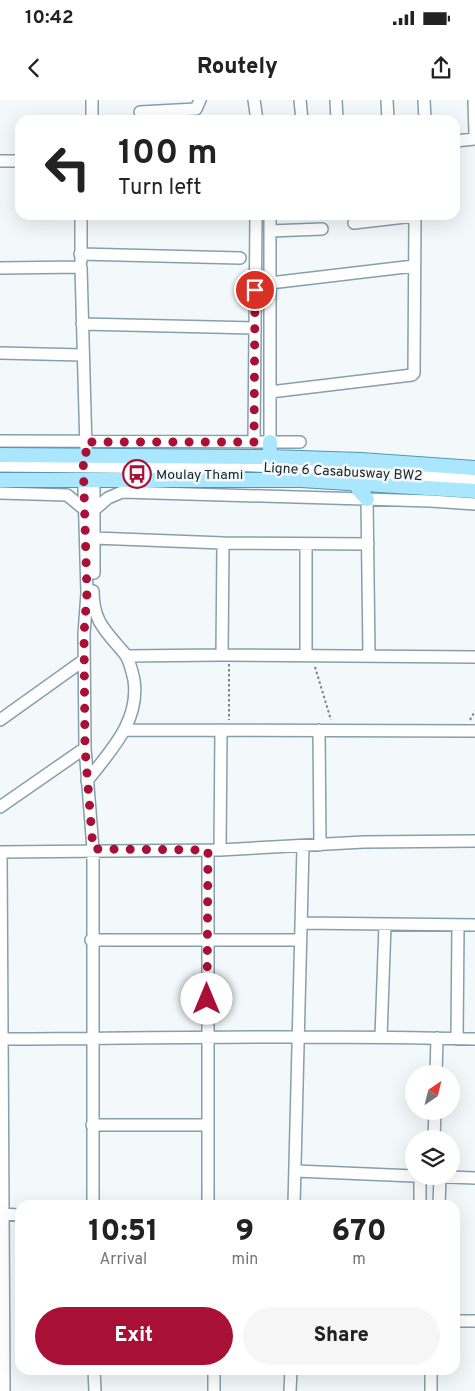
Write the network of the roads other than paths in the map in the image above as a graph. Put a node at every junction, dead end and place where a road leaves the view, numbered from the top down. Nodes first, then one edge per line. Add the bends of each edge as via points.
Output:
1 (92, 100) edge
2 (200, 100) edge
3 (254, 100) edge
4 (300, 100) edge
5 (336, 100) edge
6 (387, 100) edge
7 (424, 100) edge
8 (474, 100) edge
9 (140, 112) dead end
10 (92, 115) edge
11 (256, 115) edge
12 (302, 115) edge
13 (337, 115) edge
14 (388, 115) edge
15 (425, 115) edge
16 (475, 135) edge
17 (475, 139) edge
18 (460, 140) edge
19 (0, 161) edge
20 (15, 161) edge
21 (81, 220) edge
22 (256, 220) edge
23 (270, 220) edge
24 (380, 220) edge
25 (414, 220) edge
26 (354, 223) dead end
27 (322, 229) dead end
28 (270, 231) junction
29 (80, 254) junction
30 (240, 258) dead end
31 (414, 266) junction
32 (81, 267) junction
33 (0, 268) edge
34 (270, 283) junction
35 (82, 324) junction
36 (255, 328) junction
37 (0, 353) edge
38 (82, 355) junction
39 (270, 392) junction
40 (0, 442) edge
41 (254, 442) junction
42 (270, 442) junction
43 (300, 442) dead end
44 (0, 456) edge
45 (270, 457) junction
46 (0, 462) edge
47 (88, 463) junction
48 (0, 466) edge
49 (475, 468) edge
50 (0, 480) edge
51 (475, 481) edge
52 (355, 482) junction
53 (475, 491) edge
54 (0, 493) edge
55 (367, 499) junction
56 (475, 504) edge
57 (89, 510) junction
58 (94, 538) junction
59 (223, 543) junction
60 (306, 544) junction
61 (368, 544) junction
62 (225, 654) junction
63 (309, 655) junction
64 (369, 655) junction
65 (126, 656) junction
66 (475, 657) edge
67 (84, 660) junction
68 (0, 720) edge
69 (125, 730) junction
70 (225, 730) junction
71 (319, 730) junction
72 (475, 731) edge
73 (85, 748) junction
74 (88, 781) junction
75 (0, 807) edge
76 (475, 841) edge
77 (320, 846) junction
78 (303, 847) junction
79 (93, 849) junction
80 (214, 850) junction
81 (0, 852) edge
82 (301, 923) junction
83 (385, 925) junction
84 (458, 925) junction
85 (475, 925) edge
86 (208, 939) junction
87 (91, 940) junction
88 (300, 940) junction
89 (298, 1035) junction
90 (92, 1037) junction
91 (381, 1037) junction
92 (207, 1038) junction
93 (437, 1038) junction
94 (457, 1038) junction
95 (1, 1039) edge
96 (475, 1039) edge
97 (436, 1065) edge
98 (92, 1125) junction
99 (208, 1125) junction
100 (296, 1171) junction
101 (405, 1176) edge
102 (460, 1178) edge
103 (475, 1178) edge
104 (420, 1185) edge
105 (436, 1185) edge
106 (93, 1200) edge
107 (208, 1200) edge
108 (294, 1200) edge
109 (420, 1200) edge
110 (438, 1200) edge
111 (1, 1214) edge
112 (15, 1215) edge
113 (460, 1321) edge
114 (475, 1321) edge
115 (94, 1375) edge
116 (214, 1375) edge
117 (291, 1375) edge
118 (431, 1375) edge
119 (2, 1384) edge
120 (95, 1391) edge
121 (214, 1391) edge
122 (290, 1391) edge
123 (431, 1391) edge

1 - 10 street
2 - 9 street via 196,109
3 - 11 street
4 - 12 street
5 - 13 street
6 - 14 street
7 - 15 street
8 - 16 street
17 - 18 street
19 - 20 street
21 - 29 street
22 - 36 street
23 - 28 street
24 - 26 street
25 - 31 street
27 - 28 street
28 - 34 street
29 - 30 street
29 - 32 street
31 - 34 street
31 - 39 street via 412,375
32 - 33 street
32 - 35 street
34 - 39 street
35 - 36 street
35 - 38 street
36 - 41 street
37 - 38 street
38 - 47 street
39 - 42 street
40 - 47 street
41 - 42 street
41 - 47 street
42 - 43 street
42 - 45 main road
44 - 47 main road
45 - 47 main road
45 - 49 main road
46 - 47 street, Ligne 6 Casabusway BW2
47 - 48 street, Ligne 6 Casabusway BW2
47 - 50 main road
47 - 51 street, Ligne 6 Casabusway BW2
47 - 52 main road
47 - 57 street
52 - 53 main road
52 - 55 main road
54 - 57 street via 67,495
55 - 56 street
55 - 57 street via 122,492
55 - 61 street
57 - 58 street
57 - 67 street
58 - 59 street
58 - 65 street via 95,611 106,632
59 - 60 street
59 - 62 street
60 - 61 street
60 - 63 street
61 - 64 street
62 - 63 street
62 - 65 street
63 - 64 street
64 - 66 street
65 - 69 street via 135,689 132,715
67 - 68 street
67 - 73 street
69 - 70 street
69 - 74 street
70 - 71 street
70 - 80 street
71 - 72 street
71 - 77 street
73 - 74 street
73 - 75 street
74 - 79 street
76 - 77 street via 364,842
77 - 78 street
78 - 80 street
78 - 82 street
79 - 80 street
79 - 81 street
79 - 87 street
80 - 86 street
81 - 95 street
82 - 83 street
82 - 88 street
83 - 84 street
83 - 91 street
84 - 85 street
84 - 94 street
86 - 87 street
86 - 88 street
86 - 92 street
87 - 90 street
88 - 89 street
89 - 91 street
89 - 92 street
89 - 100 street
90 - 92 street
90 - 95 street
90 - 98 street
91 - 93 street
92 - 99 street
93 - 94 street
93 - 97 street
94 - 96 street
95 - 111 street
98 - 99 street
98 - 106 street
99 - 107 street
100 - 101 street
100 - 108 street
102 - 103 street
104 - 109 street
105 - 110 street
111 - 112 street
111 - 119 street
113 - 114 street
115 - 120 street
116 - 121 street
117 - 122 street
118 - 123 street

